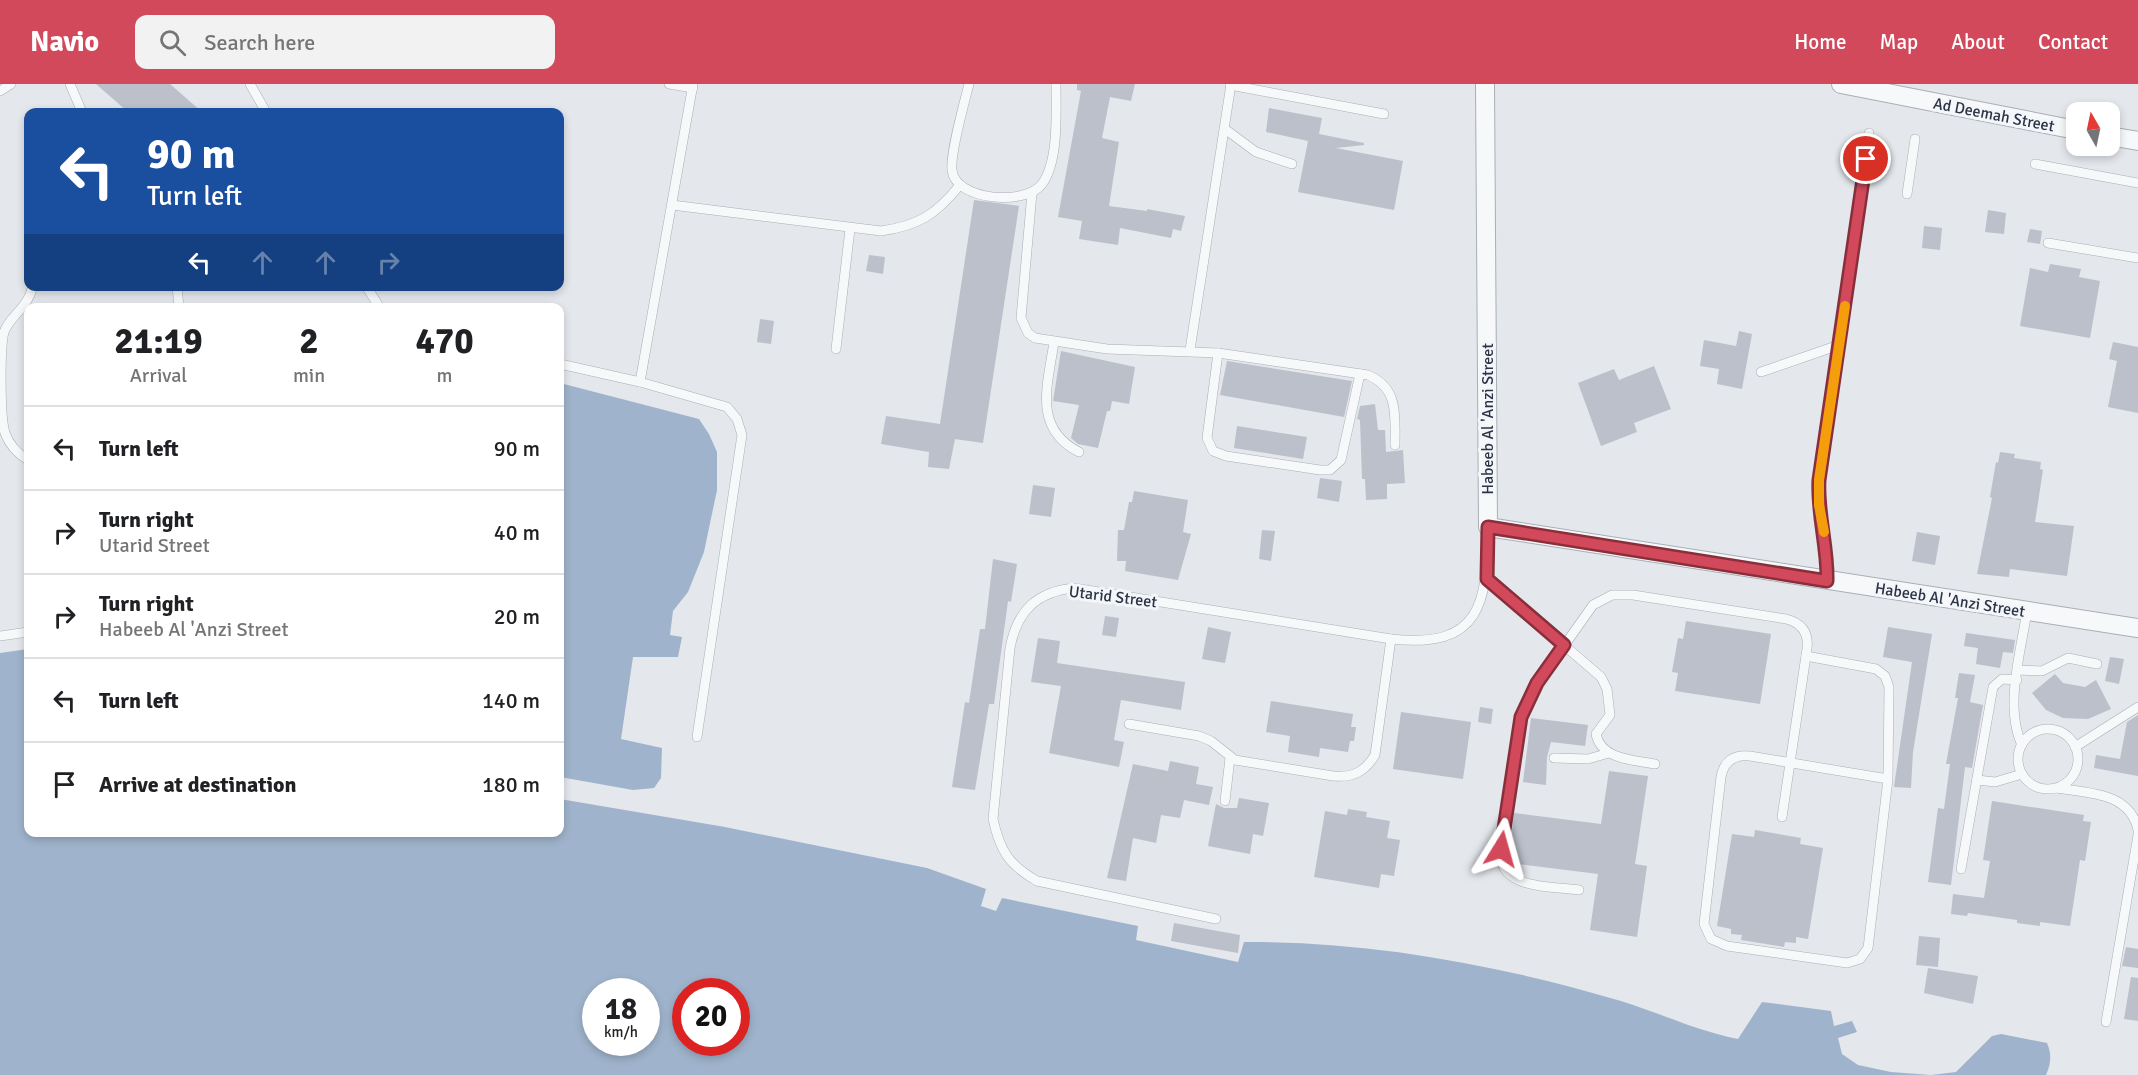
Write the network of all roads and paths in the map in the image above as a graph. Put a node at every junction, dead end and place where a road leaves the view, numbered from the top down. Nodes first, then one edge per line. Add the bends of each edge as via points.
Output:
1 (11, 84) edge
2 (70, 84) edge
3 (250, 84) edge
4 (669, 84) edge
5 (969, 84) edge
6 (1056, 84) edge
7 (1485, 84) edge
8 (1841, 84) edge
9 (1231, 85) edge
10 (693, 86) edge
11 (0, 91) edge
12 (259, 99) junction
13 (80, 108) edge
14 (258, 108) edge
15 (265, 108) edge
16 (1384, 114) dead end
17 (2066, 128) edge
18 (1225, 129) junction
19 (1869, 133) dead end
20 (2120, 138) edge
21 (1915, 139) dead end
22 (2138, 141) edge
23 (1292, 164) dead end
24 (2035, 165) dead end
25 (2138, 183) edge
26 (959, 186) junction
27 (1032, 193) junction
28 (1907, 194) dead end
29 (672, 205) junction
30 (850, 229) junction
31 (2048, 243) dead end
32 (2138, 258) edge
33 (24, 307) edge
34 (1054, 342) junction
35 (1839, 345) junction
36 (836, 349) dead end
37 (1190, 350) junction
38 (1218, 353) junction
39 (564, 365) edge
40 (1761, 372) dead end
41 (1360, 374) junction
42 (640, 382) junction
43 (1395, 445) dead end
44 (1079, 452) dead end
45 (24, 457) edge
46 (1488, 527) junction
47 (1487, 579) junction
48 (1827, 581) junction
49 (2027, 611) junction
50 (2138, 628) edge
51 (24, 633) edge
52 (0, 636) edge
53 (1391, 639) junction
54 (1564, 645) junction
55 (1806, 656) junction
56 (2097, 664) dead end
57 (2017, 675) junction
58 (2138, 707) edge
59 (1129, 724) dead end
60 (697, 737) dead end
61 (2022, 745) junction
62 (2075, 747) junction
63 (1609, 753) junction
64 (1230, 758) junction
65 (1554, 758) dead end
66 (1790, 762) junction
67 (1656, 764) dead end
68 (2022, 774) junction
69 (1888, 779) junction
70 (1977, 780) junction
71 (2057, 788) junction
72 (1225, 801) dead end
73 (1782, 817) dead end
74 (2138, 830) edge
75 (2138, 835) edge
76 (1961, 869) dead end
77 (1579, 890) dead end
78 (1216, 919) dead end
79 (2106, 1022) dead end

1 - 11 lane
2 - 13 lane
3 - 12 lane
4 - 10 lane
5 - 26 lane via 952,161
6 - 27 lane via 1051,163 1041,185
7 - 46 street, Habeeb Al 'Anzi Street
8 - 17 street, Ad Deemah Street
9 - 16 lane
9 - 18 lane
10 - 29 lane
12 - 14 lane
12 - 15 lane
18 - 23 lane via 1256,152
18 - 37 lane
19 - 35 lane
20 - 22 street
21 - 28 lane
24 - 25 lane
26 - 27 lane via 1004,198
26 - 30 lane via 926,218 904,228
27 - 34 lane via 1021,318 1028,333
29 - 30 lane
29 - 42 lane
30 - 36 lane
31 - 32 lane
33 - 45 lane via 5,329 0,350 2,422 15,450
34 - 37 lane via 1125,350
34 - 44 lane via 1047,417 1059,438
35 - 40 lane
35 - 48 lane via 1819,486
37 - 38 lane
38 - 41 lane
38 - 41 lane via 1207,438 1213,451 1320,470 1330,470 1341,460
39 - 42 lane
41 - 43 lane via 1376,379 1393,398
42 - 60 lane via 727,407 737,419 742,435
46 - 47 lane, Utarid Street
46 - 48 street, Habeeb Al 'Anzi Street
47 - 53 lane, Utarid Street via 1477,610 1454,632 1423,642
47 - 54 lane
48 - 49 street, Habeeb Al 'Anzi Street
49 - 50 street, Habeeb Al 'Anzi Street
49 - 57 lane
51 - 52 lane
53 - 64 lane via 1375,755 1365,769 1350,776 1334,776
53 - 78 lane, Utarid Street via 1074,588 1043,596 1020,616 1010,648 993,819 1006,856 1037,881
54 - 55 lane via 1593,605 1623,594 1793,621 1804,629
54 - 63 lane via 1598,672 1604,682 1611,715 1596,734
54 - 77 lane via 1537,683 1521,717 1500,856 1504,871 1516,880
55 - 66 lane
55 - 69 lane via 1870,668 1885,676 1890,692
56 - 57 lane via 2068,658 2042,671
57 - 61 lane via 2013,713
57 - 70 lane via 2001,679 1993,687
58 - 62 lane
59 - 64 lane via 1205,738
61 - 62 lane via 2028,737 2044,730 2062,733
61 - 68 lane via 2018,765
62 - 71 lane via 2077,766 2073,776
63 - 65 lane via 1588,759
63 - 67 lane
64 - 72 lane
66 - 69 lane
66 - 69 lane via 1743,755 1731,759 1723,770 1704,924 1711,939 1719,944 1847,963 1860,959 1868,948
66 - 73 lane
68 - 70 lane via 1995,782
68 - 71 lane via 2037,787
70 - 76 lane
71 - 74 lane via 2114,798 2131,811
75 - 79 lane

